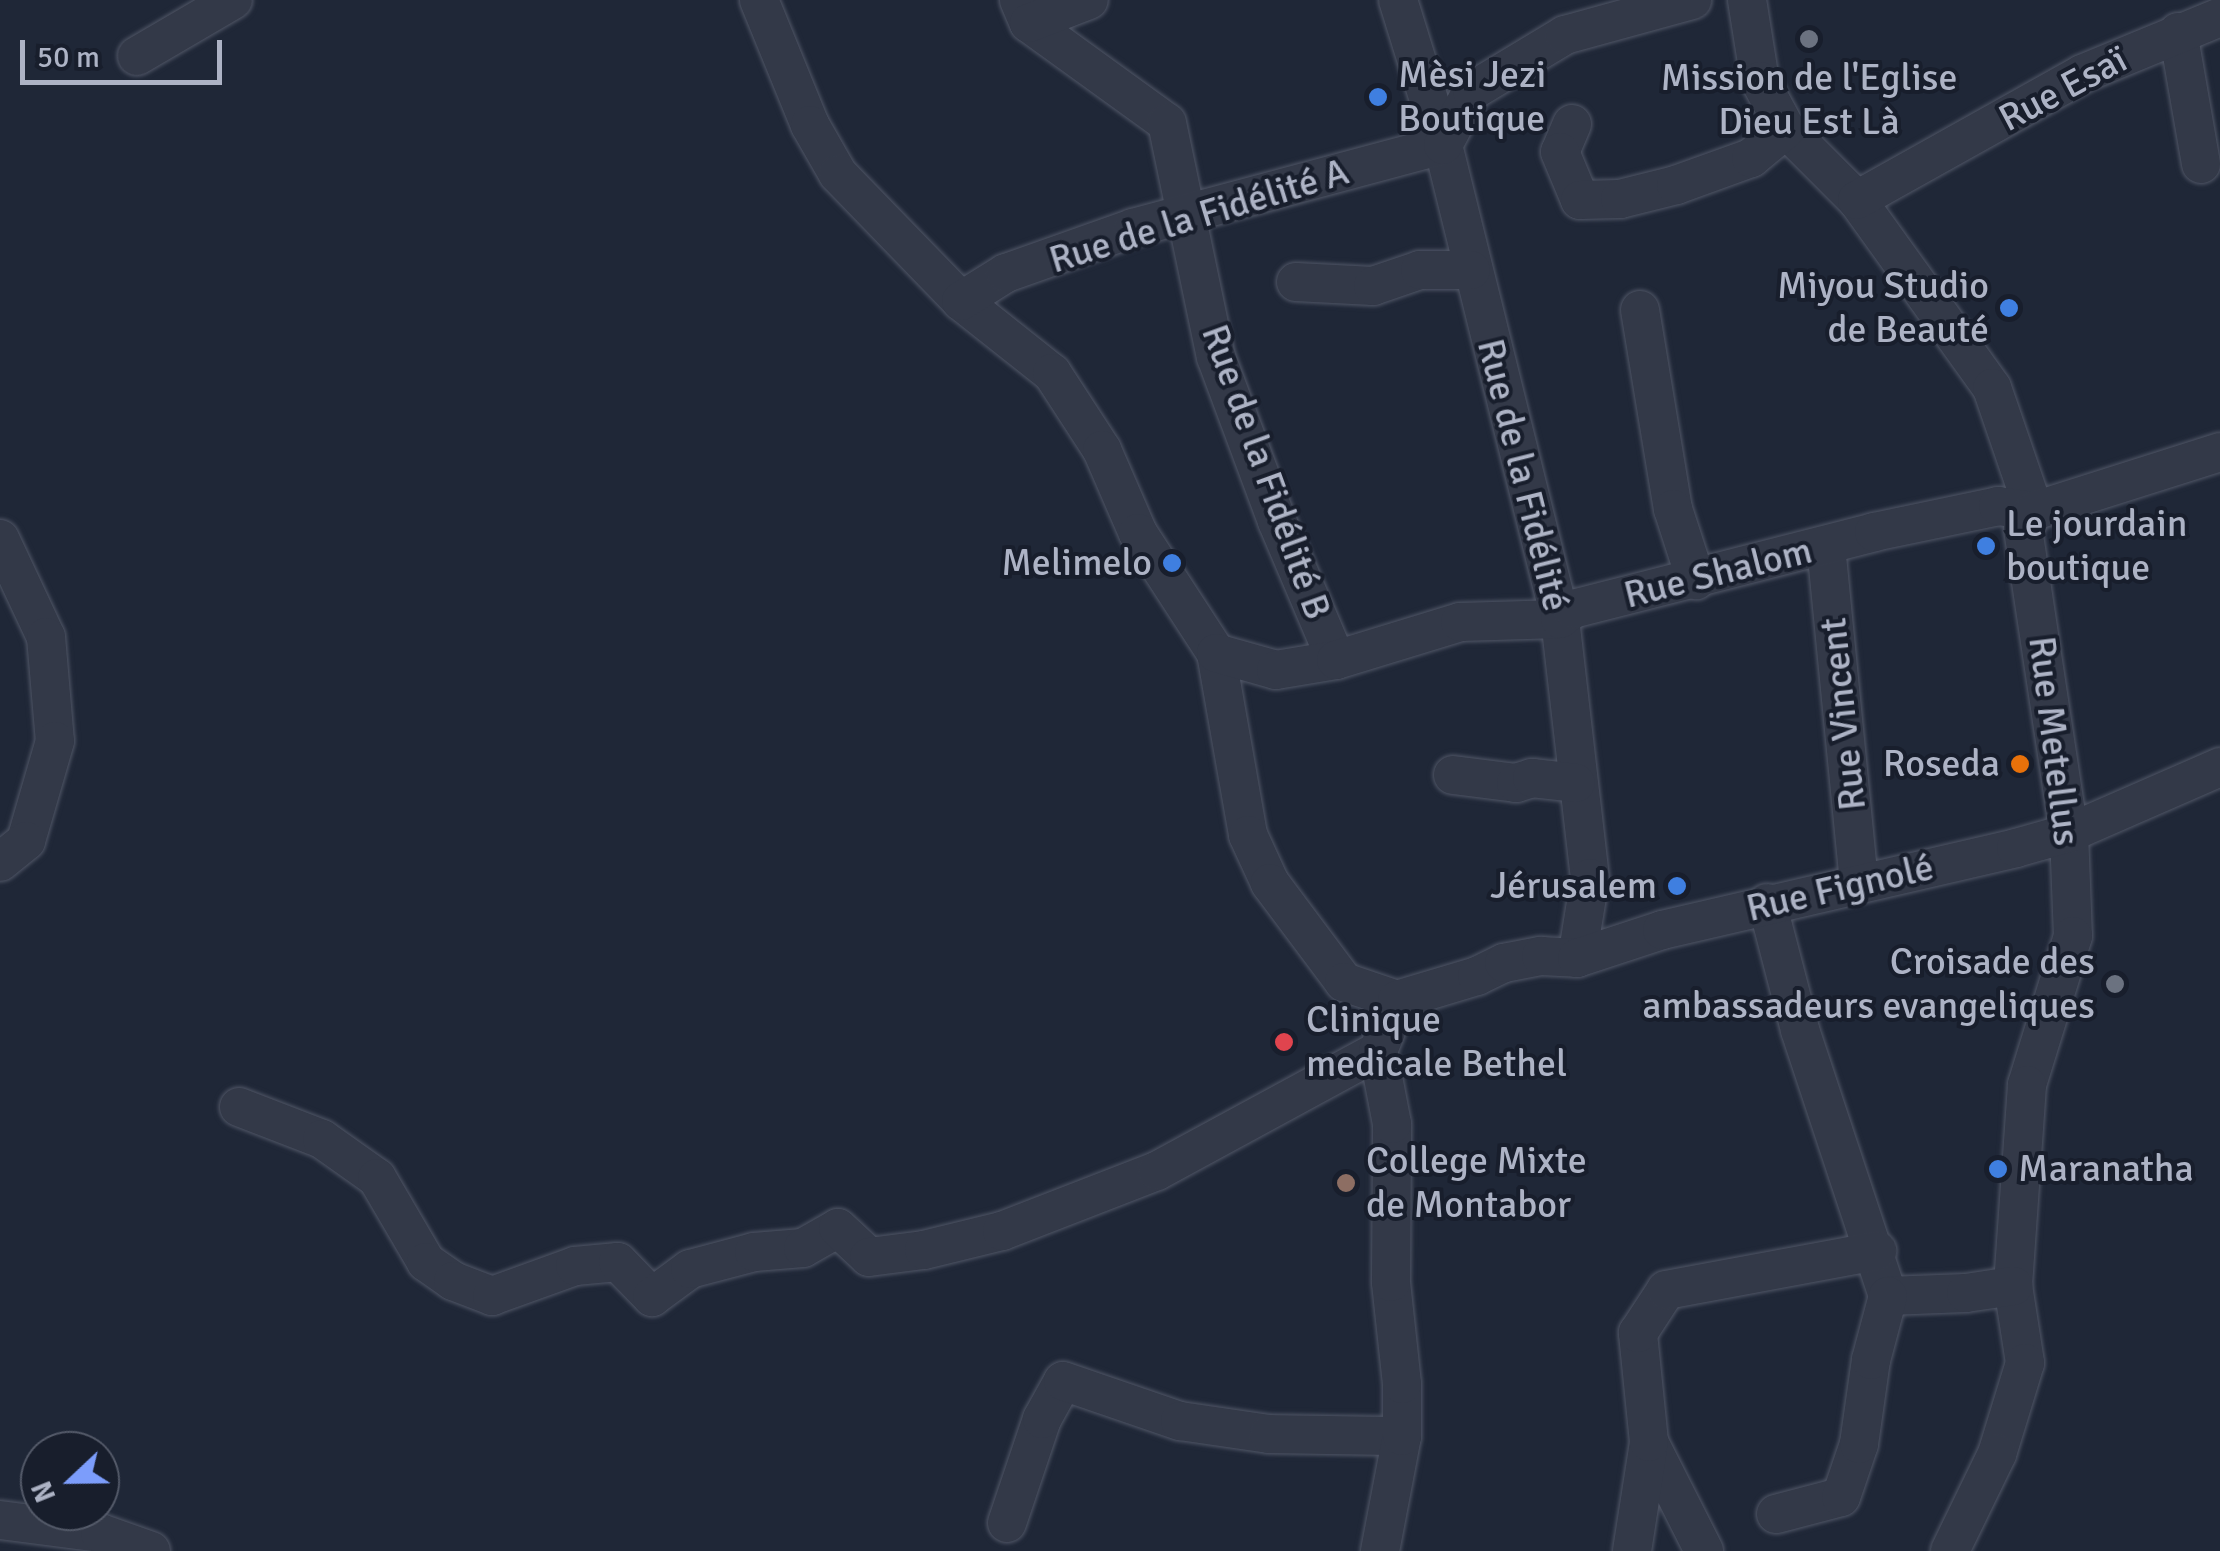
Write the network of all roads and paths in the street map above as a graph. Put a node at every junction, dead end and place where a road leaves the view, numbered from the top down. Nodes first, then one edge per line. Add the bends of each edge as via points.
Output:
1 (234, 0) edge
2 (759, 0) edge
3 (1089, 0) edge
4 (1398, 0) edge
5 (1692, 0) edge
6 (1747, 0) edge
7 (1024, 12) edge
8 (2220, 17) edge
9 (2178, 32) junction
10 (137, 56) dead end
11 (1572, 124) dead end
12 (1786, 128) junction
13 (1443, 145) junction
14 (2202, 164) dead end
15 (1858, 200) junction
16 (1187, 211) junction
17 (1471, 270) junction
18 (1296, 282) dead end
19 (960, 301) junction
20 (1640, 310) dead end
21 (2220, 452) edge
22 (2034, 511) junction
23 (0, 539) edge
24 (1826, 546) junction
25 (1696, 580) junction
26 (1560, 619) junction
27 (1216, 653) junction
28 (1336, 660) junction
29 (2220, 767) edge
30 (1453, 775) dead end
31 (1576, 784) junction
32 (2069, 833) junction
33 (0, 862) edge
34 (1859, 883) junction
35 (1767, 903) junction
36 (1577, 958) junction
37 (1397, 1000) junction
38 (1378, 1051) junction
39 (238, 1107) dead end
40 (1876, 1251) junction
41 (2013, 1286) junction
42 (1888, 1296) junction
43 (1402, 1436) junction
44 (1649, 1442) junction
45 (1776, 1514) dead end
46 (0, 1520) edge
47 (1007, 1522) dead end
48 (151, 1551) edge
49 (1380, 1551) edge
50 (1632, 1551) edge
51 (1704, 1551) edge
52 (1950, 1551) edge

1 - 10 street
2 - 19 street via 838,174
3 - 7 street
4 - 13 street, Rue de la Fidélité
5 - 13 street via 1565,36 1472,91
6 - 12 street, Rue Metellus via 1760,81
7 - 16 street, Rue de la Fidélité B via 1167,122
8 - 9 street, Rue Esaï
9 - 14 street
9 - 15 street, Rue Esaï via 2082,74
11 - 12 street via 1560,152 1580,200 1676,186 1751,158
12 - 15 street, Rue Metellus
13 - 16 street, Rue de la Fidélité A
13 - 17 street, Rue de la Fidélité
15 - 22 street, Rue Metellus via 1992,388
16 - 19 street, Rue de la Fidélité A via 1006,274
16 - 28 street, Rue de la Fidélité B via 1216,357
17 - 18 street via 1420,270 1374,286
17 - 26 street, Rue de la Fidélité
19 - 27 street via 1052,374 1102,450 1138,533
20 - 25 street via 1673,509
21 - 22 street, Rue Shalom
22 - 24 street, Rue Shalom via 1998,506
22 - 32 street, Rue Metellus via 2023,528
23 - 33 street via 46,637 55,741 26,842
24 - 25 street, Rue Shalom
24 - 34 street, Rue Vincent
25 - 26 street, Rue Shalom via 1573,609
26 - 28 street, Rue Shalom via 1460,622
26 - 31 street, Rue de la Fidélité
27 - 28 street, Rue Shalom via 1276,670
27 - 37 street via 1248,834 1270,883 1344,982
29 - 32 street, Rue Fignolé
30 - 31 street
31 - 36 street, Rue de la Fidélité via 1590,878
32 - 34 street, Rue Fignolé
32 - 41 street, Rue Metellus via 2072,936 2027,1085
34 - 35 street, Rue Fignolé
35 - 36 street, Rue Fignolé
35 - 40 street via 1800,1030
36 - 37 street, Rue Fignolé via 1504,963
37 - 38 street
38 - 39 street via 1157,1171 1002,1231 868,1256 838,1228 803,1248 754,1252 690,1269 652,1297 618,1262 575,1266 492,1296 453,1281 426,1262 377,1178 322,1139
38 - 43 street via 1392,1124 1391,1282
40 - 42 street
40 - 44 street via 1666,1290 1638,1333
41 - 42 street
41 - 52 street, Rue Metellus via 2024,1364 1997,1454
42 - 45 street via 1870,1360 1859,1444 1841,1497
43 - 47 street via 1269,1434 1180,1421 1063,1381 1042,1419
43 - 49 street
44 - 50 street
44 - 51 street
46 - 48 street via 100,1533

